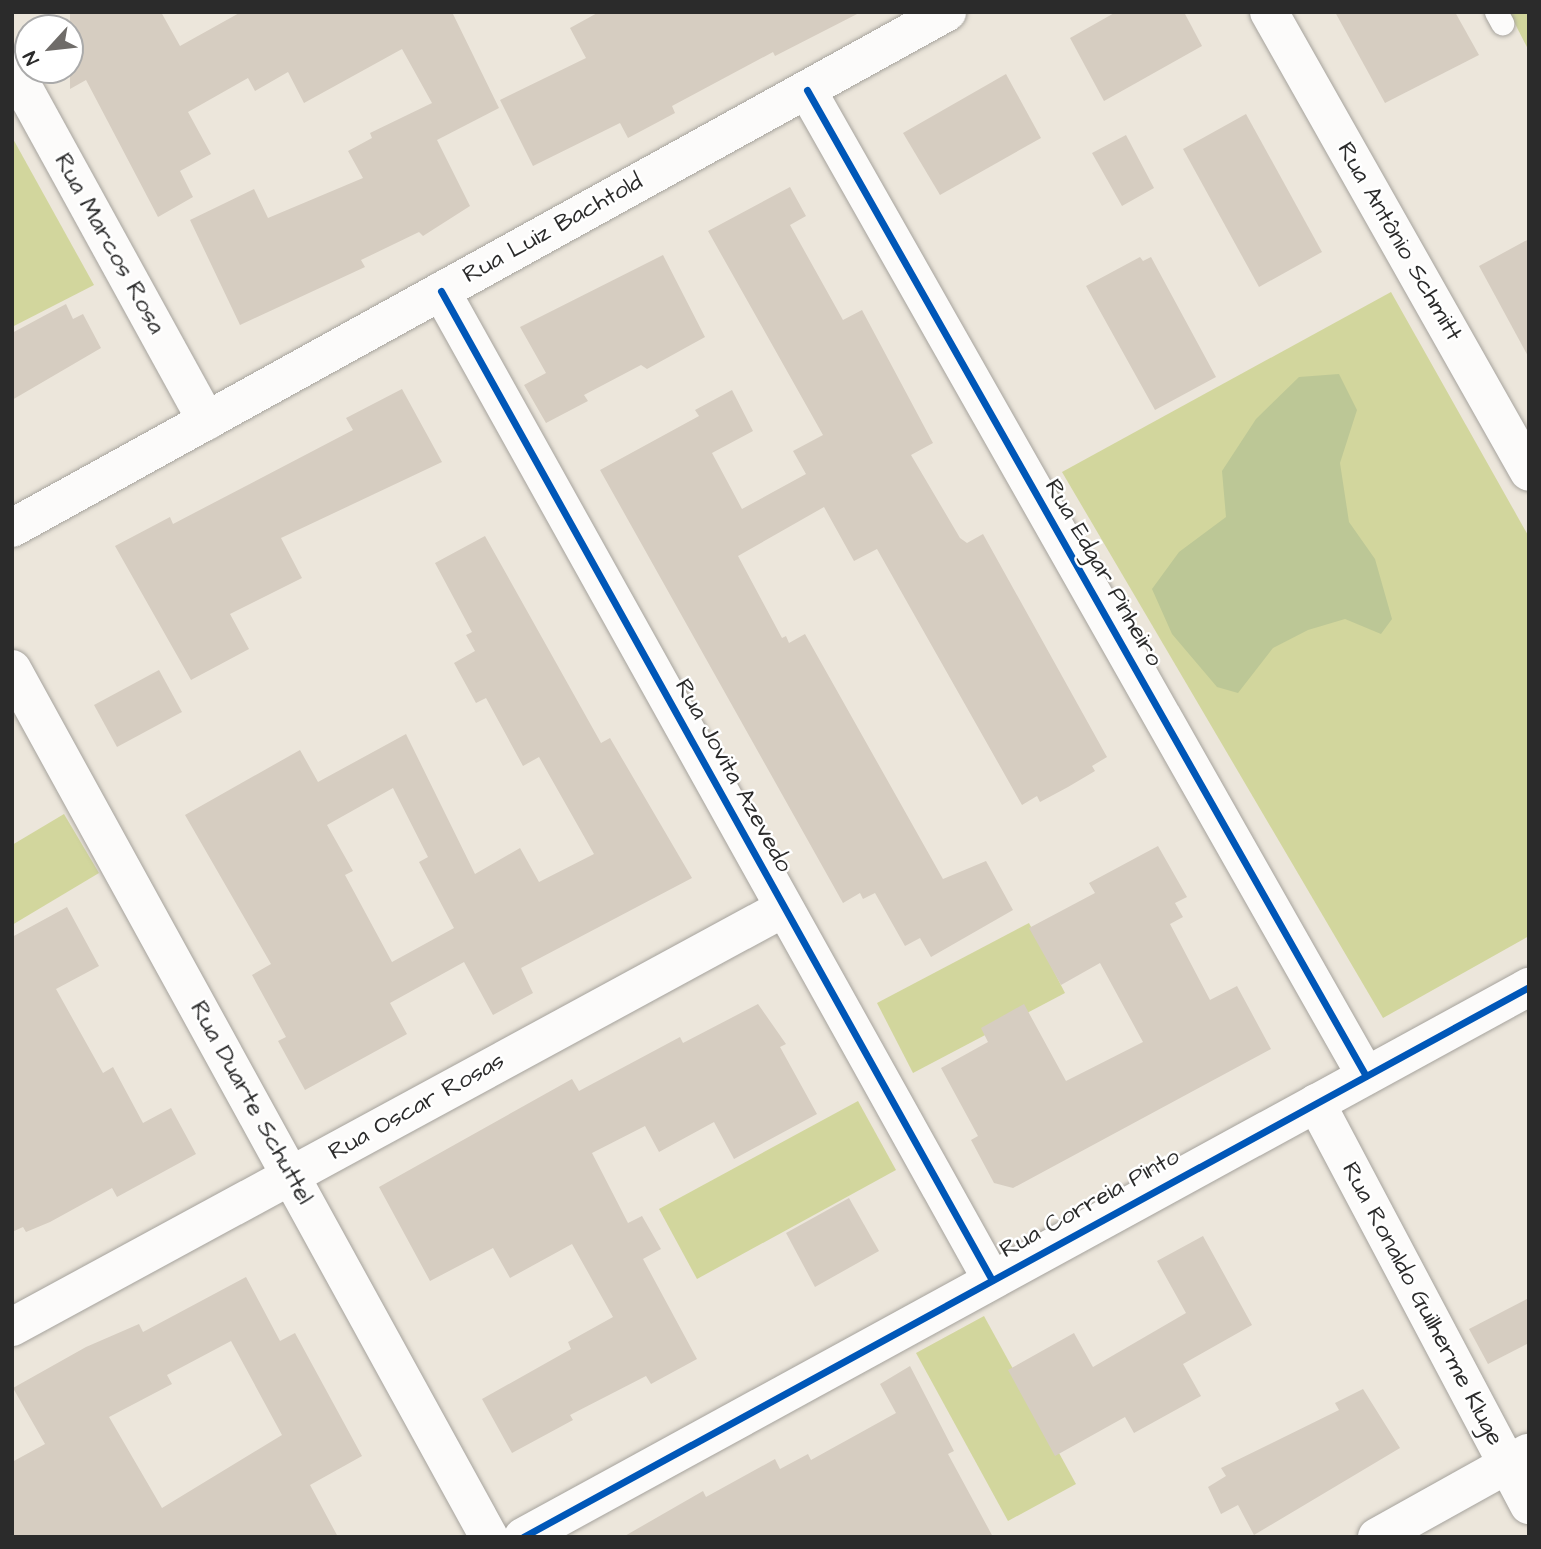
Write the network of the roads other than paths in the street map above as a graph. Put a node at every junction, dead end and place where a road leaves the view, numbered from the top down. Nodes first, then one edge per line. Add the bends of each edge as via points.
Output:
1 (947, 12) edge
2 (1269, 12) edge
3 (12, 67) edge
4 (807, 90) junction
5 (441, 291) junction
6 (207, 421) junction
7 (1529, 472) edge
8 (12, 528) edge
9 (12, 668) edge
10 (784, 908) junction
11 (1529, 987) edge
12 (1366, 1076) junction
13 (1316, 1103) junction
14 (291, 1175) junction
15 (992, 1280) junction
16 (12, 1327) edge
17 (1518, 1458) edge
18 (1529, 1505) edge
19 (489, 1537) edge
20 (523, 1537) edge
21 (1377, 1537) edge

1 - 4 street, Rua Luiz Bachtold
2 - 7 street, Rua Antônio Schmitt
3 - 6 street, Rua Marcos Rosa
4 - 5 street, Rua Luiz Bachtold
4 - 12 street, Rua Edgar Pinheiro
5 - 6 street, Rua Luiz Bachtold
5 - 10 street, Rua Jovita Azevedo
6 - 8 street, Rua Luiz Bachtold
9 - 14 street, Rua Duarte Schuttel
10 - 14 street, Rua Oscar Rosas
10 - 15 street, Rua Jovita Azevedo
11 - 12 street, Rua Correia Pinto
12 - 13 street, Rua Correia Pinto
13 - 15 street, Rua Correia Pinto
13 - 17 street, Rua Ronaldo Guilherme Kluge
14 - 16 street, Rua Oscar Rosas
14 - 19 street, Rua Duarte Schuttel
15 - 20 street, Rua Correia Pinto
17 - 18 street, Rua Ronaldo Guilherme Kluge
17 - 21 street

